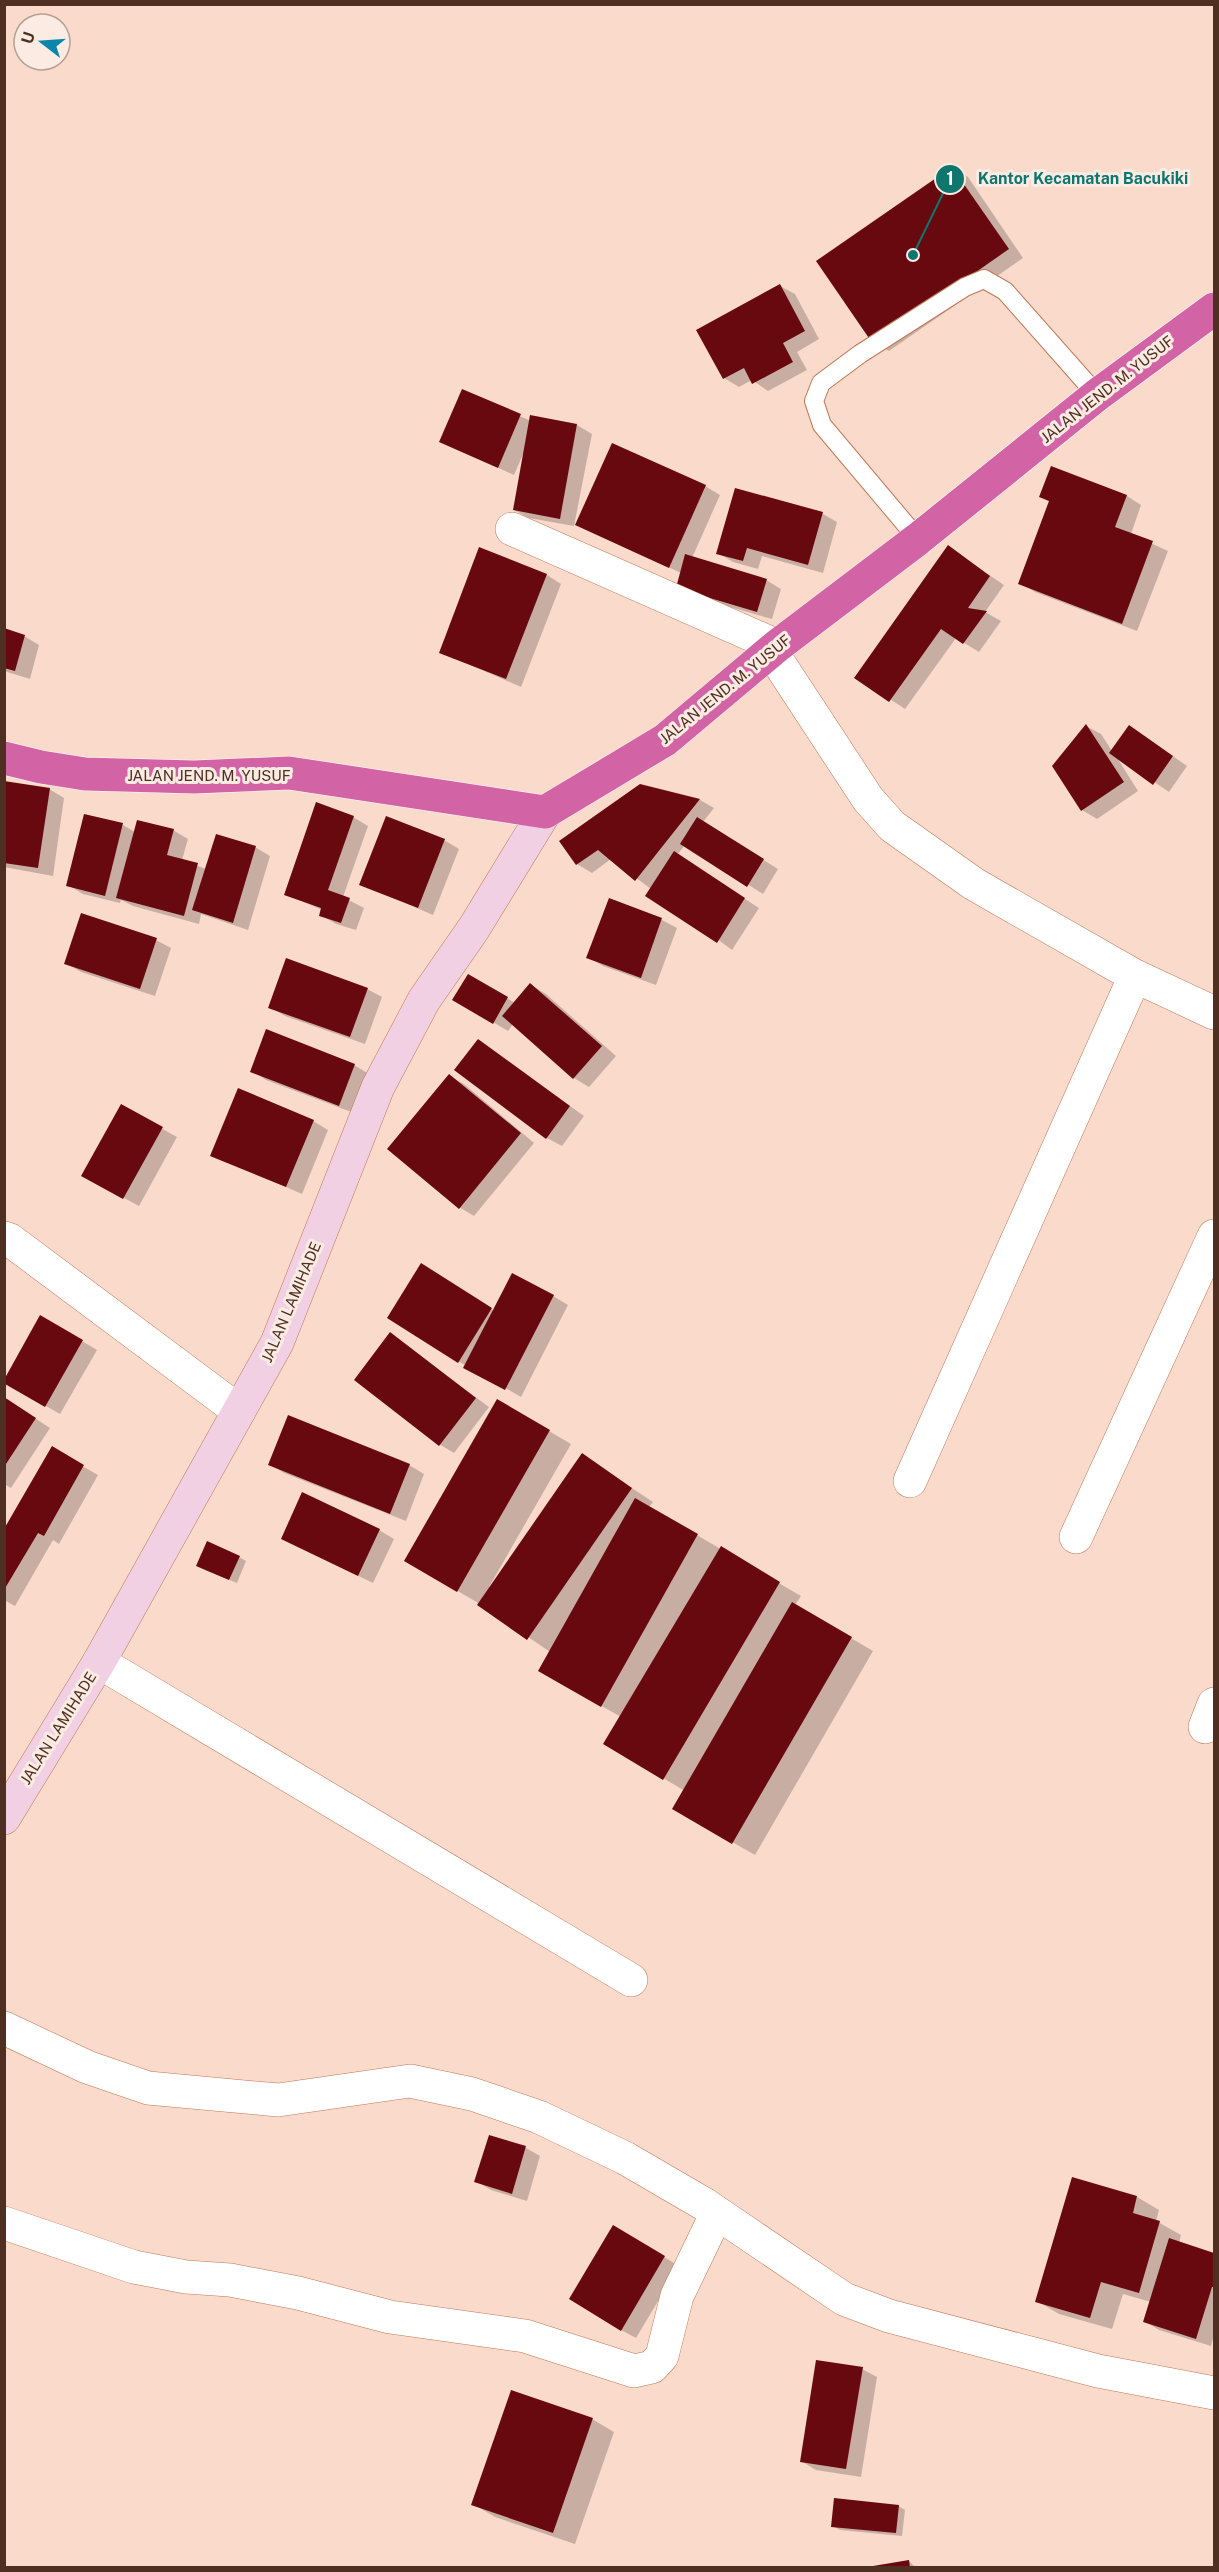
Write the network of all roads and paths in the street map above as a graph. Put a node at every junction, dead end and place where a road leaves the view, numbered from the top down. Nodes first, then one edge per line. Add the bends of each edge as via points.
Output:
1 (1215, 309) edge
2 (1098, 395) junction
3 (512, 529) dead end
4 (918, 539) junction
5 (774, 648) junction
6 (4, 758) edge
7 (545, 812) junction
8 (1135, 976) junction
9 (1215, 1013) edge
10 (1215, 1236) edge
11 (6, 1243) edge
12 (239, 1411) junction
13 (910, 1481) dead end
14 (1076, 1537) dead end
15 (99, 1662) junction
16 (4, 1818) edge
17 (631, 1980) dead end
18 (4, 2028) edge
19 (717, 2213) junction
20 (4, 2223) edge
21 (1215, 2393) edge

1 - 2 highway, JALAN JEND. M. YUSUF
2 - 4 highway, JALAN JEND. M. YUSUF
2 - 4 lane via 1005,291 984,279 944,300 821,382 814,400 822,425
3 - 5 street
4 - 5 highway, JALAN JEND. M. YUSUF
5 - 7 highway, JALAN JEND. M. YUSUF via 665,740
5 - 8 street via 868,799 892,826 974,884
6 - 7 highway, JALAN JEND. M. YUSUF via 85,774 239,777 289,773
7 - 12 street, JALAN LAMIHADE via 474,928 424,1000 378,1087 277,1344
8 - 9 street
8 - 13 street
10 - 14 street
11 - 12 street
12 - 15 street, JALAN LAMIHADE
15 - 16 street, JALAN LAMIHADE
15 - 17 street
18 - 19 street via 87,2067 148,2088 278,2100 410,2081 472,2094 539,2117 625,2158
19 - 20 street via 677,2295 662,2356 652,2367 634,2371 525,2336 390,2318 287,2291 134,2267
19 - 21 street via 844,2299 889,2316 1098,2371

